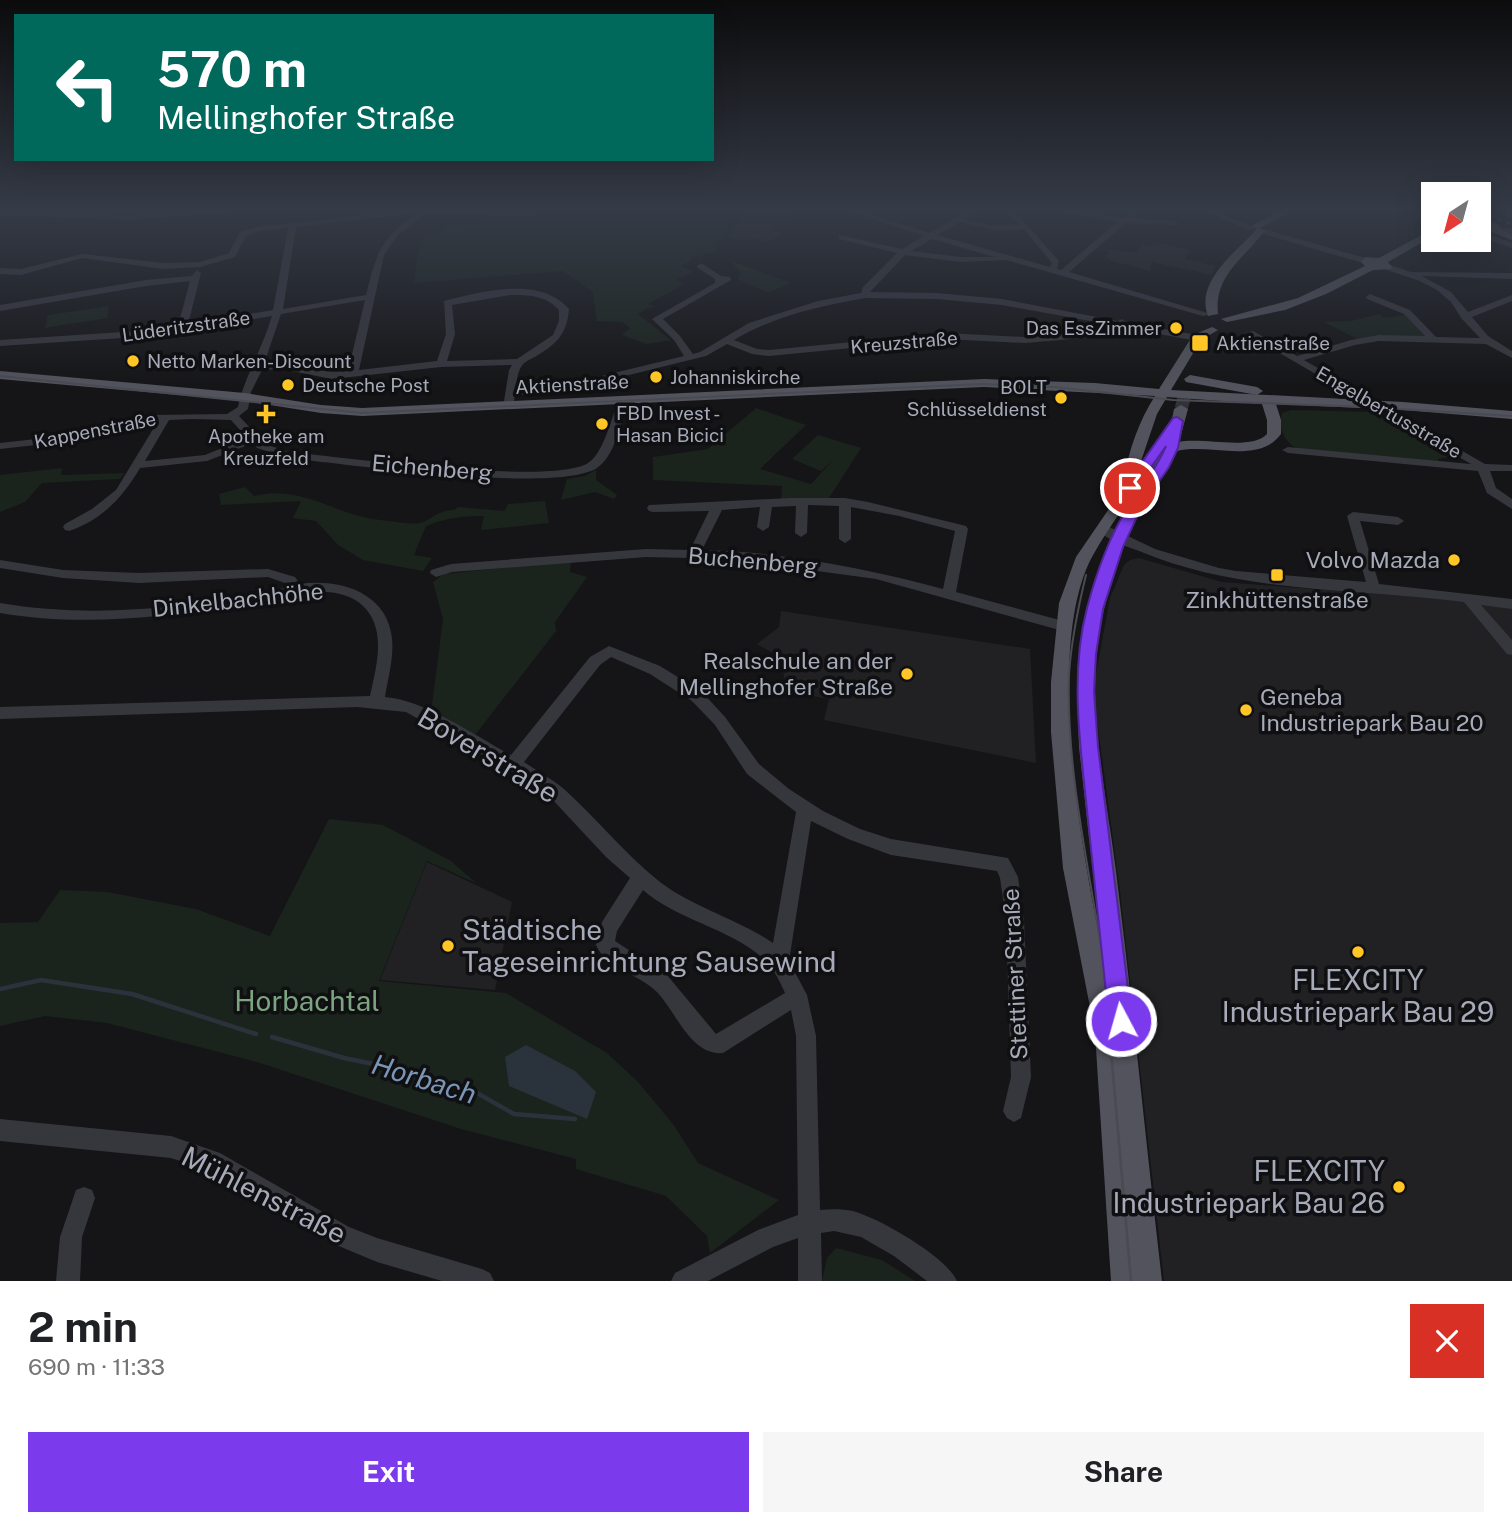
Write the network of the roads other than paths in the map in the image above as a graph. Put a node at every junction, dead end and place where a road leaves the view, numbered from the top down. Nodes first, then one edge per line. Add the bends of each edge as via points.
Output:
1 (33, 269) edge
2 (199, 269) edge
3 (288, 269) edge
4 (377, 269) edge
5 (705, 269) edge
6 (886, 269) edge
7 (1067, 269) edge
8 (1223, 269) edge
9 (1366, 269) edge
10 (1392, 269) edge
11 (0, 271) edge
12 (1409, 274) junction
13 (1512, 276) edge
14 (196, 278) junction
15 (865, 295) junction
16 (370, 297) junction
17 (1370, 298) dead end
18 (1512, 298) edge
19 (0, 308) edge
20 (279, 312) junction
21 (1211, 315) junction
22 (1465, 317) junction
23 (1122, 322) junction
24 (182, 328) junction
25 (1250, 333) dead end
26 (1197, 338) junction
27 (1433, 339) junction
28 (727, 340) junction
29 (1486, 341) junction
30 (0, 343) edge
31 (1512, 355) edge
32 (690, 357) junction
33 (1297, 359) junction
34 (519, 362) junction
35 (441, 365) junction
36 (259, 367) junction
37 (353, 373) junction
38 (0, 375) edge
39 (1036, 385) junction
40 (1352, 390) junction
41 (510, 392) junction
42 (245, 400) junction
43 (623, 401) junction
44 (1157, 403) junction
45 (1269, 403) junction
46 (1344, 403) junction
47 (1240, 406) junction
48 (507, 407) junction
49 (1384, 407) junction
50 (1455, 412) junction
51 (1179, 415) junction
52 (1512, 415) edge
53 (233, 416) junction
54 (166, 417) junction
55 (1417, 418) junction
56 (1274, 428) junction
57 (254, 439) junction
58 (1214, 444) junction
59 (0, 446) edge
60 (1171, 448) junction
61 (1288, 450) dead end
62 (136, 465) junction
63 (1483, 468) junction
64 (1512, 468) edge
65 (1130, 488) junction
66 (802, 502) junction
67 (845, 502) junction
68 (766, 505) junction
69 (1512, 505) edge
70 (653, 508) dead end
71 (717, 508) junction
72 (1398, 521) dead end
73 (69, 527) dead end
74 (763, 527) dead end
75 (1102, 531) junction
76 (802, 533) dead end
77 (845, 538) dead end
78 (1117, 544) junction
79 (1146, 548) junction
80 (694, 554) junction
81 (0, 564) edge
82 (1197, 566) junction
83 (436, 573) dead end
84 (1374, 589) junction
85 (297, 590) junction
86 (949, 594) junction
87 (1467, 597) junction
88 (1512, 604) edge
89 (0, 608) edge
90 (1063, 626) junction
91 (1512, 650) edge
92 (377, 702) junction
93 (0, 713) edge
94 (513, 764) junction
95 (805, 808) junction
96 (640, 877) junction
97 (1101, 945) junction
98 (779, 962) junction
99 (786, 1002) dead end
100 (1014, 1111) dead end
101 (0, 1130) edge
102 (84, 1198) dead end
103 (809, 1224) junction
104 (68, 1281) edge
105 (482, 1281) edge
106 (682, 1281) edge
107 (810, 1281) edge
108 (945, 1281) edge
109 (1126, 1281) edge
110 (1147, 1281) edge

1 - 11 street
2 - 14 street
3 - 20 street
4 - 16 street
5 - 32 street via 720,281 657,319
6 - 15 street
7 - 21 street
8 - 21 main road
9 - 21 main road via 1305,298 1227,319 1226,325
10 - 12 street
12 - 13 street
12 - 22 street via 1454,298
14 - 19 street
14 - 24 street
15 - 23 street via 1002,302
15 - 28 street via 795,310 752,325
16 - 20 street, Lüderitzstraße
16 - 37 street
17 - 27 street via 1407,312
18 - 22 street
20 - 24 street, Lüderitzstraße
20 - 36 street
21 - 26 main road
21 - 46 main road via 1192,375 1221,385
22 - 29 street
23 - 26 street
23 - 28 street, Kreuzstraße via 1103,333 1058,338 951,335 769,353
24 - 30 street, Lüderitzstraße
25 - 33 street, Engelbertusstraße
26 - 44 main road
27 - 29 street
27 - 33 street via 1359,341
28 - 32 street
29 - 31 street
32 - 41 street via 552,391
33 - 40 street, Engelbertusstraße
34 - 35 street
34 - 35 street via 552,343 562,330 564,309 554,298 517,293 447,303 453,335
34 - 41 street
35 - 37 street
36 - 37 street via 282,366 329,375
36 - 42 street
38 - 42 main road, Aktienstraße
39 - 43 main road, Aktienstraße via 942,384
39 - 44 main road, Aktienstraße
39 - 44 main road, Aktienstraße via 1129,400 1144,407
40 - 46 street via 1353,397
40 - 49 street, Engelbertusstraße
41 - 48 street
42 - 48 main road, Aktienstraße via 382,412
42 - 53 street
43 - 48 main road, Aktienstraße
43 - 57 street, Eichenberg via 603,457 569,474 490,474 296,456 266,448
44 - 45 main road, Aktienstraße
44 - 47 main road, Aktienstraße
44 - 65 main road via 1133,465
45 - 46 main road, Aktienstraße
45 - 47 main road, Aktienstraße
45 - 49 main road, Aktienstraße
45 - 56 main road
46 - 49 main road, Aktienstraße
47 - 56 main road
49 - 50 main road, Aktienstraße
49 - 55 main road, Aktienstraße
50 - 52 main road, Aktienstraße
50 - 55 main road, Aktienstraße
51 - 58 main road via 1191,433
51 - 60 main road
51 - 65 main road
53 - 54 street, Kappenstraße
53 - 57 street, Eichenberg
54 - 59 street, Kappenstraße
54 - 62 street
55 - 63 street, Engelbertusstraße
56 - 58 main road via 1271,440 1259,446
57 - 62 street via 207,458
58 - 60 main road
60 - 78 main road
61 - 63 street
62 - 73 street via 113,499
63 - 64 street
63 - 69 street, Engelbertusstraße via 1491,490
65 - 75 main road
66 - 67 street
66 - 68 street
66 - 76 street
67 - 77 street
67 - 86 street via 962,529
68 - 71 street
68 - 74 street
70 - 71 street
71 - 80 street
72 - 84 street via 1353,516
75 - 78 main road via 1106,541
75 - 90 main road via 1075,578
78 - 79 street
78 - 79 street via 1129,550
78 - 82 street
78 - 97 main road via 1091,629 1086,692
79 - 82 street
80 - 83 street, Buchenberg via 569,558
80 - 86 street, Buchenberg via 876,575
81 - 85 street via 63,574 139,578 268,573 290,580
82 - 84 street via 1236,576
84 - 87 street
85 - 89 street, Dinkelbachhöhe via 218,605 84,615
85 - 92 street, Dinkelbachhöhe via 318,587 348,592 376,612 386,635
86 - 90 street, Buchenberg
87 - 88 street
87 - 91 street
90 - 97 main road via 1060,732 1074,868
92 - 93 street, Boverstraße
92 - 94 street, Boverstraße via 411,708
94 - 95 street, Stettiner Straße via 595,661 609,651 652,668 692,692 720,720 753,769
94 - 96 street, Boverstraße via 557,793
95 - 98 street
95 - 100 street, Stettiner Straße via 892,847 1002,864 1009,877 1015,920 1021,1077
96 - 98 street, Boverstraße via 672,900 756,942
96 - 99 street via 608,928 606,945 660,982 705,1039 723,1043
97 - 109 main road
97 - 110 main road
98 - 103 street, Boverstraße via 797,995 806,1026
101 - 105 street, Mühlenstraße via 171,1147 212,1161 342,1236
102 - 104 street via 71,1237
103 - 106 street via 773,1236
103 - 107 street, Boverstraße
103 - 108 street via 852,1223 910,1253

